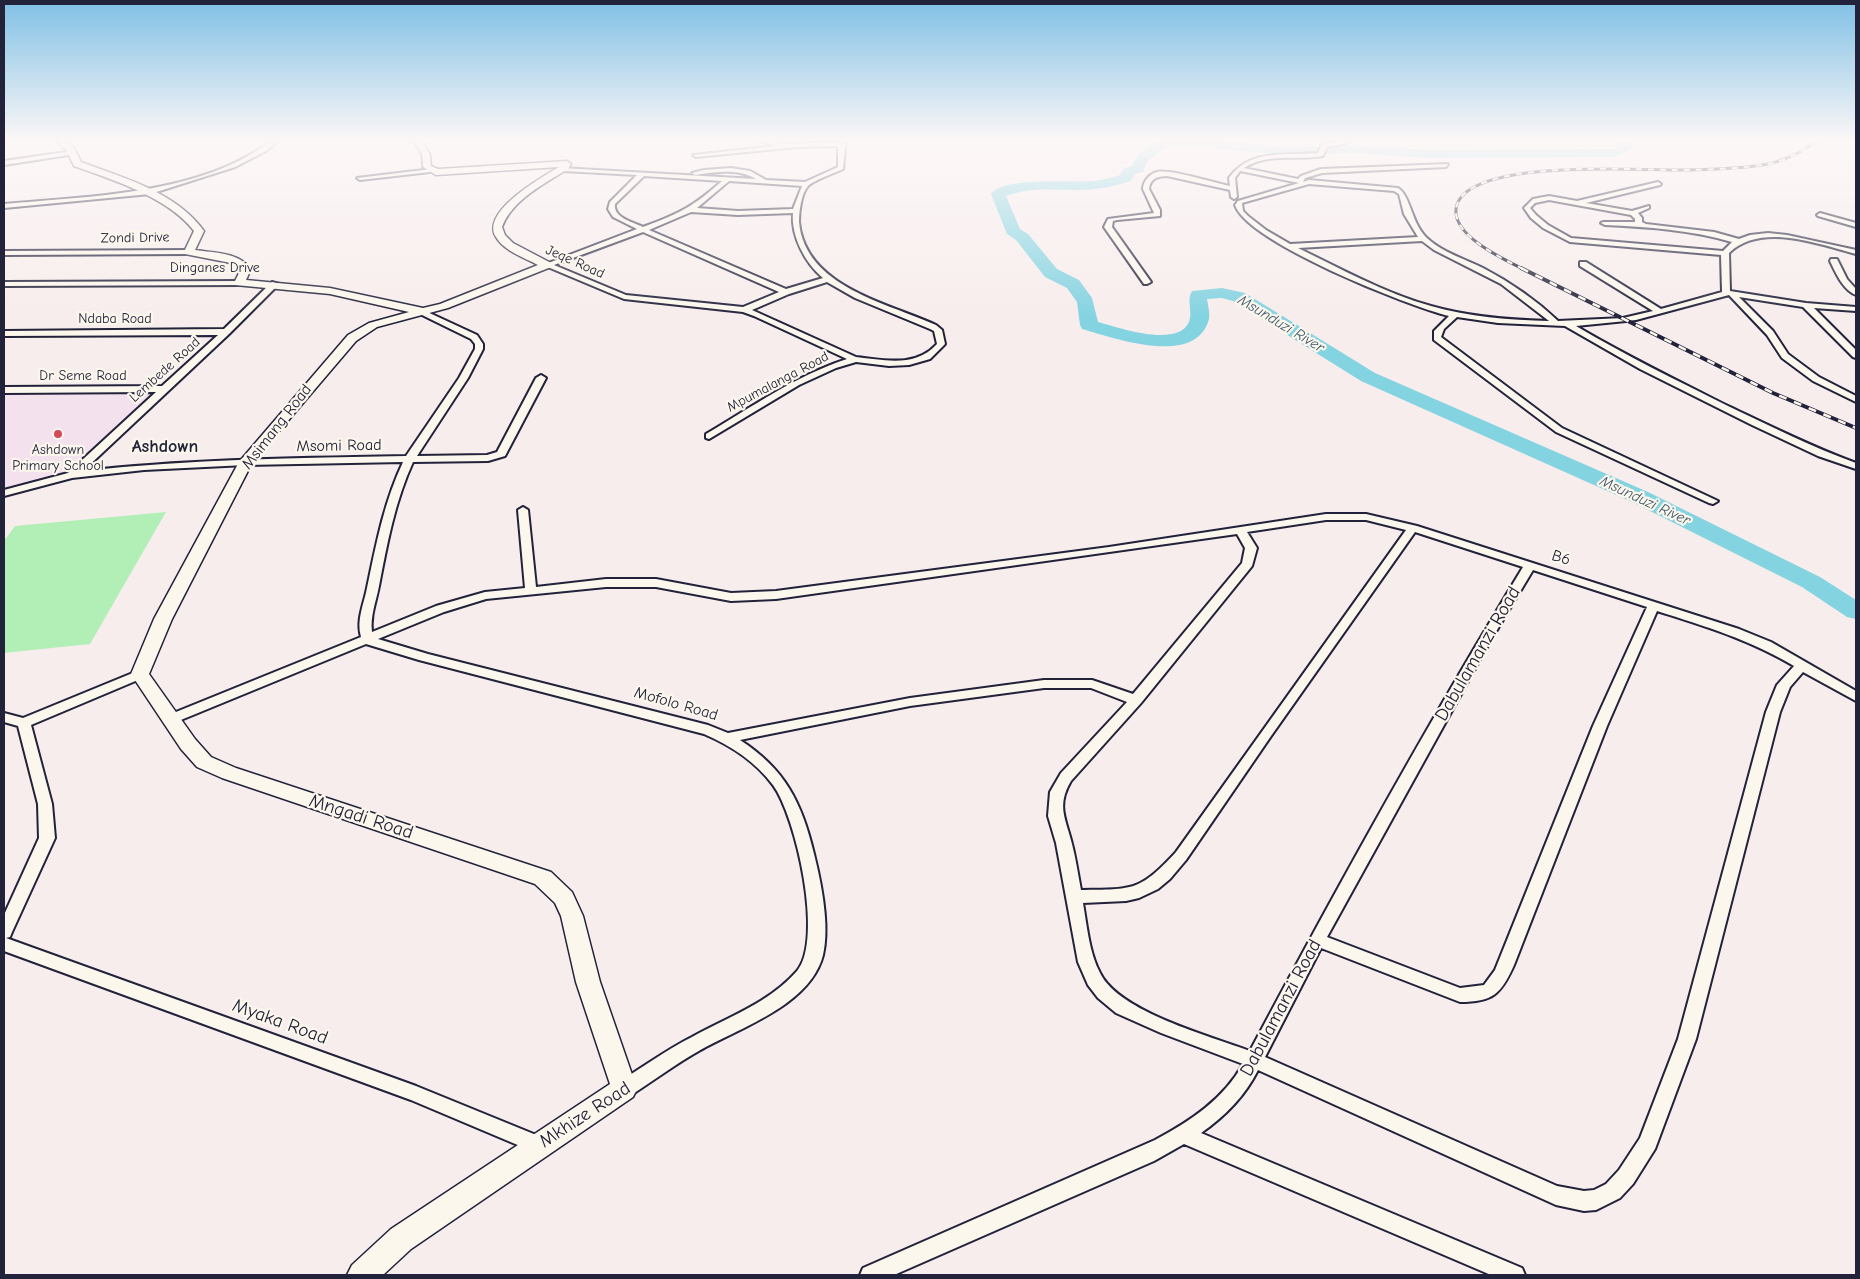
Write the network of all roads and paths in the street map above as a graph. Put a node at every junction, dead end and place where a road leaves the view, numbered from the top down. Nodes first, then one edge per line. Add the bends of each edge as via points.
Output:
1 (80, 199) edge
2 (159, 199) edge
3 (520, 199) edge
4 (616, 199) edge
5 (704, 199) edge
6 (800, 199) edge
7 (1149, 199) edge
8 (1236, 199) edge
9 (1250, 199) edge
10 (1404, 199) edge
11 (1540, 199) edge
12 (1547, 199) edge
13 (1596, 199) edge
14 (1240, 202) junction
15 (1578, 203) junction
16 (4, 206) edge
17 (1647, 208) dead end
18 (690, 210) junction
19 (795, 211) junction
20 (1633, 213) junction
21 (1820, 215) dead end
22 (1605, 223) dead end
23 (1856, 225) edge
24 (1642, 226) junction
25 (646, 230) junction
26 (1423, 239) junction
27 (1737, 241) junction
28 (1288, 246) junction
29 (189, 252) junction
30 (1856, 252) edge
31 (4, 253) edge
32 (1725, 253) junction
33 (1834, 261) dead end
34 (1582, 264) dead end
35 (546, 265) junction
36 (828, 279) junction
37 (1147, 282) dead end
38 (239, 283) junction
39 (4, 284) edge
40 (275, 284) junction
41 (786, 292) junction
42 (1729, 293) junction
43 (1856, 293) edge
44 (1806, 305) junction
45 (1856, 309) edge
46 (744, 310) junction
47 (1658, 311) junction
48 (423, 312) junction
49 (1456, 315) junction
50 (1560, 322) junction
51 (226, 332) junction
52 (4, 334) edge
53 (1856, 355) edge
54 (854, 359) junction
55 (541, 378) dead end
56 (163, 389) junction
57 (4, 390) edge
58 (1856, 399) edge
59 (709, 436) dead end
60 (409, 460) junction
61 (246, 462) junction
62 (1856, 466) edge
63 (72, 475) junction
64 (4, 493) edge
65 (1713, 501) dead end
66 (523, 510) dead end
67 (1413, 528) junction
68 (1239, 529) junction
69 (1530, 565) junction
70 (531, 591) junction
71 (1654, 605) junction
72 (368, 640) junction
73 (1802, 665) junction
74 (140, 674) junction
75 (1856, 697) edge
76 (1136, 700) junction
77 (4, 717) edge
78 (171, 719) junction
79 (24, 723) junction
80 (728, 738) junction
81 (1073, 897) junction
82 (4, 932) edge
83 (1317, 940) junction
84 (4, 944) edge
85 (812, 963) joint
86 (1254, 1060) junction
87 (624, 1089) junction
88 (1184, 1135) junction
89 (539, 1145) junction
90 (362, 1275) edge
91 (870, 1275) edge
92 (1515, 1275) edge

1 - 16 street
2 - 29 street via 198,226 199,235
3 - 35 street, Jeqe Road via 502,215 497,231 505,241
4 - 25 street via 610,209 620,219
5 - 18 street
6 - 19 street
7 - 37 street via 1158,215 1120,217 1110,220 1108,227
8 - 14 street
9 - 14 street
10 - 26 street via 1408,215
11 - 32 street via 1530,202 1527,211 1570,240
12 - 15 street
13 - 15 street
14 - 28 street via 1238,208 1246,218
15 - 20 street
17 - 20 street
18 - 19 street via 738,213
18 - 25 street
19 - 36 street, Mpumalanga Road via 802,244
20 - 24 street
21 - 23 street
22 - 24 street
24 - 27 street via 1714,234
25 - 35 street
25 - 41 street
26 - 28 street
26 - 50 street via 1439,251 1495,278
27 - 30 street via 1758,237 1798,238
27 - 32 street
28 - 49 street via 1414,303
29 - 31 street, Zondi Drive
29 - 38 street, Zondi Drive via 240,262 246,269
32 - 42 street
33 - 43 street via 1844,280
34 - 47 street
35 - 46 street, Jeqe Road via 624,297
35 - 48 street, Msimang Road via 451,304
36 - 41 street
36 - 54 street, Mpumalanga Road via 933,326 941,338 936,351 923,360 886,363
38 - 39 street, Dinganes Drive
38 - 40 street, Dinganes Drive
40 - 48 street, Dinganes Drive via 332,290
40 - 51 street, Lembede Road
41 - 46 street
42 - 44 street
42 - 47 street
42 - 58 street via 1770,333 1793,363
44 - 45 street
44 - 53 street
46 - 54 street, Jeqe Road
47 - 50 street via 1625,320
48 - 60 street via 474,337 479,349
48 - 61 street, Msimang Road via 373,325 352,338
49 - 50 street
49 - 65 street via 1439,328 1436,338 1543,419 1575,438
50 - 62 street via 1715,403 1798,443
51 - 52 street, Ndaba Road
51 - 56 street, Lembede Road
54 - 59 street, Mpumalanga Road via 797,384
55 - 60 street, Msomi Road via 501,454 479,459
56 - 57 street, Dr Seme Road
56 - 63 street, Lembede Road
60 - 61 street, Msomi Road
60 - 72 street via 379,556 365,624
61 - 63 street, Msomi Road
61 - 74 street, Msimang Road via 163,619
63 - 64 street, Msomi Road
66 - 70 street
67 - 68 street, B6 via 1346,516
67 - 69 street, B6
67 - 81 street via 1181,856 1158,880 1139,892
68 - 70 street, B6 via 767,596 731,597 638,582
68 - 76 street via 1251,548 1248,564
69 - 71 street, B6
69 - 83 street, Dabulamanzi Road
70 - 72 street, B6 via 485,596 458,603
71 - 73 street, B6 via 1751,638
71 - 83 street via 1600,726 1506,965 1492,990 1483,994 1460,995
72 - 78 street, B6
72 - 80 street, Mofolo Road
73 - 75 street, B6
73 - 86 street via 1784,685 1773,712 1687,1039 1648,1143 1613,1191 1596,1200 1584,1201 1556,1195
74 - 78 street, Mngadi Road
74 - 79 street
76 - 80 street via 1092,684 1044,684 910,702
76 - 81 street via 1066,777 1057,792 1055,816 1064,842
77 - 79 street
78 - 87 street, Mngadi Road via 204,762 229,773 543,878 564,898 572,916 588,982
79 - 82 street via 45,804 47,838
80 - 85 street, Mofolo Road via 778,781 796,817 810,876 816,932
81 - 86 street via 1086,962 1104,993 1122,1008
83 - 86 street, Dabulamanzi Road
84 - 89 street, Myaka Road via 416,1094
85 - 87 street, Mkhize Road via 790,990 772,1003 695,1044
86 - 88 street, Dabulamanzi Road via 1232,1097 1210,1118
87 - 89 street, Mkhize Road
88 - 91 street, Dabulamanzi Road via 1147,1155
88 - 92 street
89 - 90 street, Mkhize Road via 401,1239

